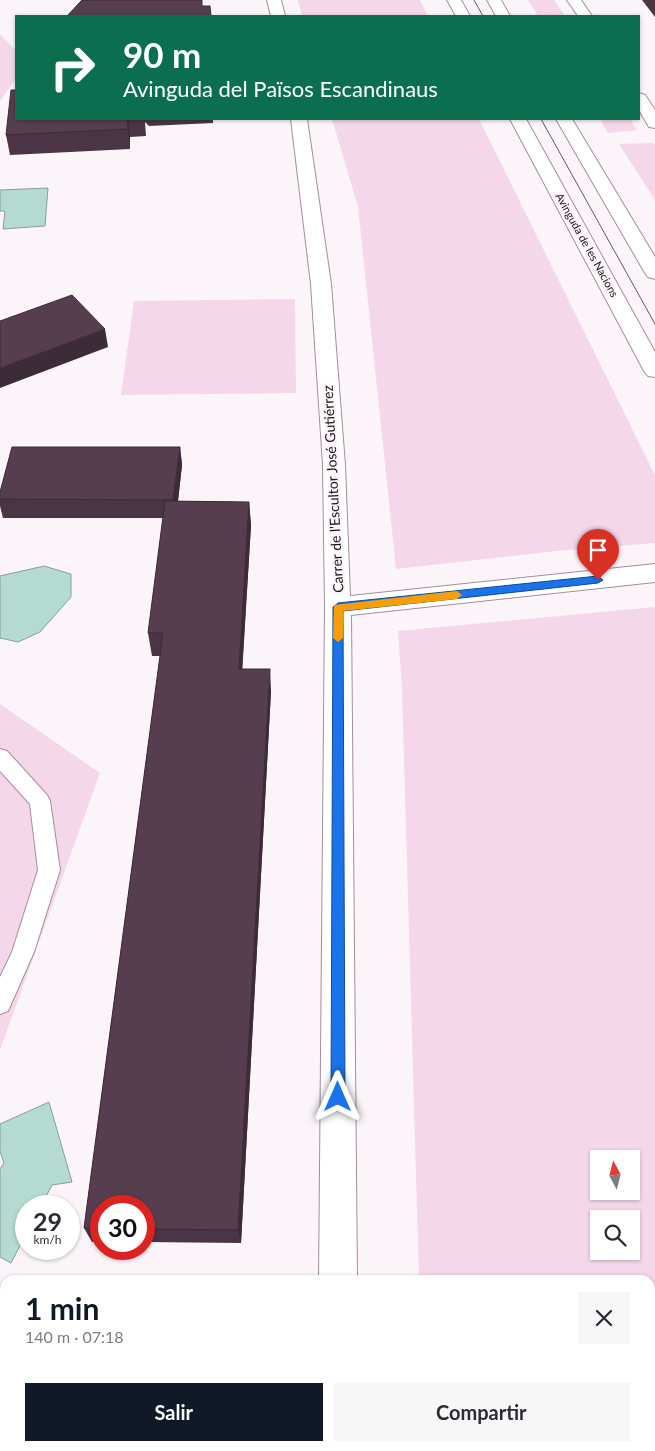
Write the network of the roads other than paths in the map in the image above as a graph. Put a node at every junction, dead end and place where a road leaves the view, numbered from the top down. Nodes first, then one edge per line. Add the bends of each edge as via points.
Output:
1 (274, 0) edge
2 (454, 0) edge
3 (494, 0) edge
4 (574, 0) edge
5 (278, 15) edge
6 (462, 15) edge
7 (502, 15) edge
8 (584, 15) edge
9 (640, 100) edge
10 (299, 120) edge
11 (519, 120) edge
12 (565, 120) edge
13 (655, 123) edge
14 (655, 273) edge
15 (655, 371) edge
16 (655, 573) edge
17 (338, 607) junction
18 (0, 757) edge
19 (0, 1003) edge
20 (338, 1275) edge

1 - 5 street
2 - 6 street
3 - 7 street
4 - 8 street
9 - 13 street
10 - 17 street, Carrer de l'Escultor José Gutiérrez via 321,284 334,465
11 - 15 street, Avinguda de les Nacions
12 - 14 street
16 - 17 street
17 - 20 street, Carrer de l'Escultor José Gutiérrez
18 - 19 lane via 40,801 49,870 23,952

